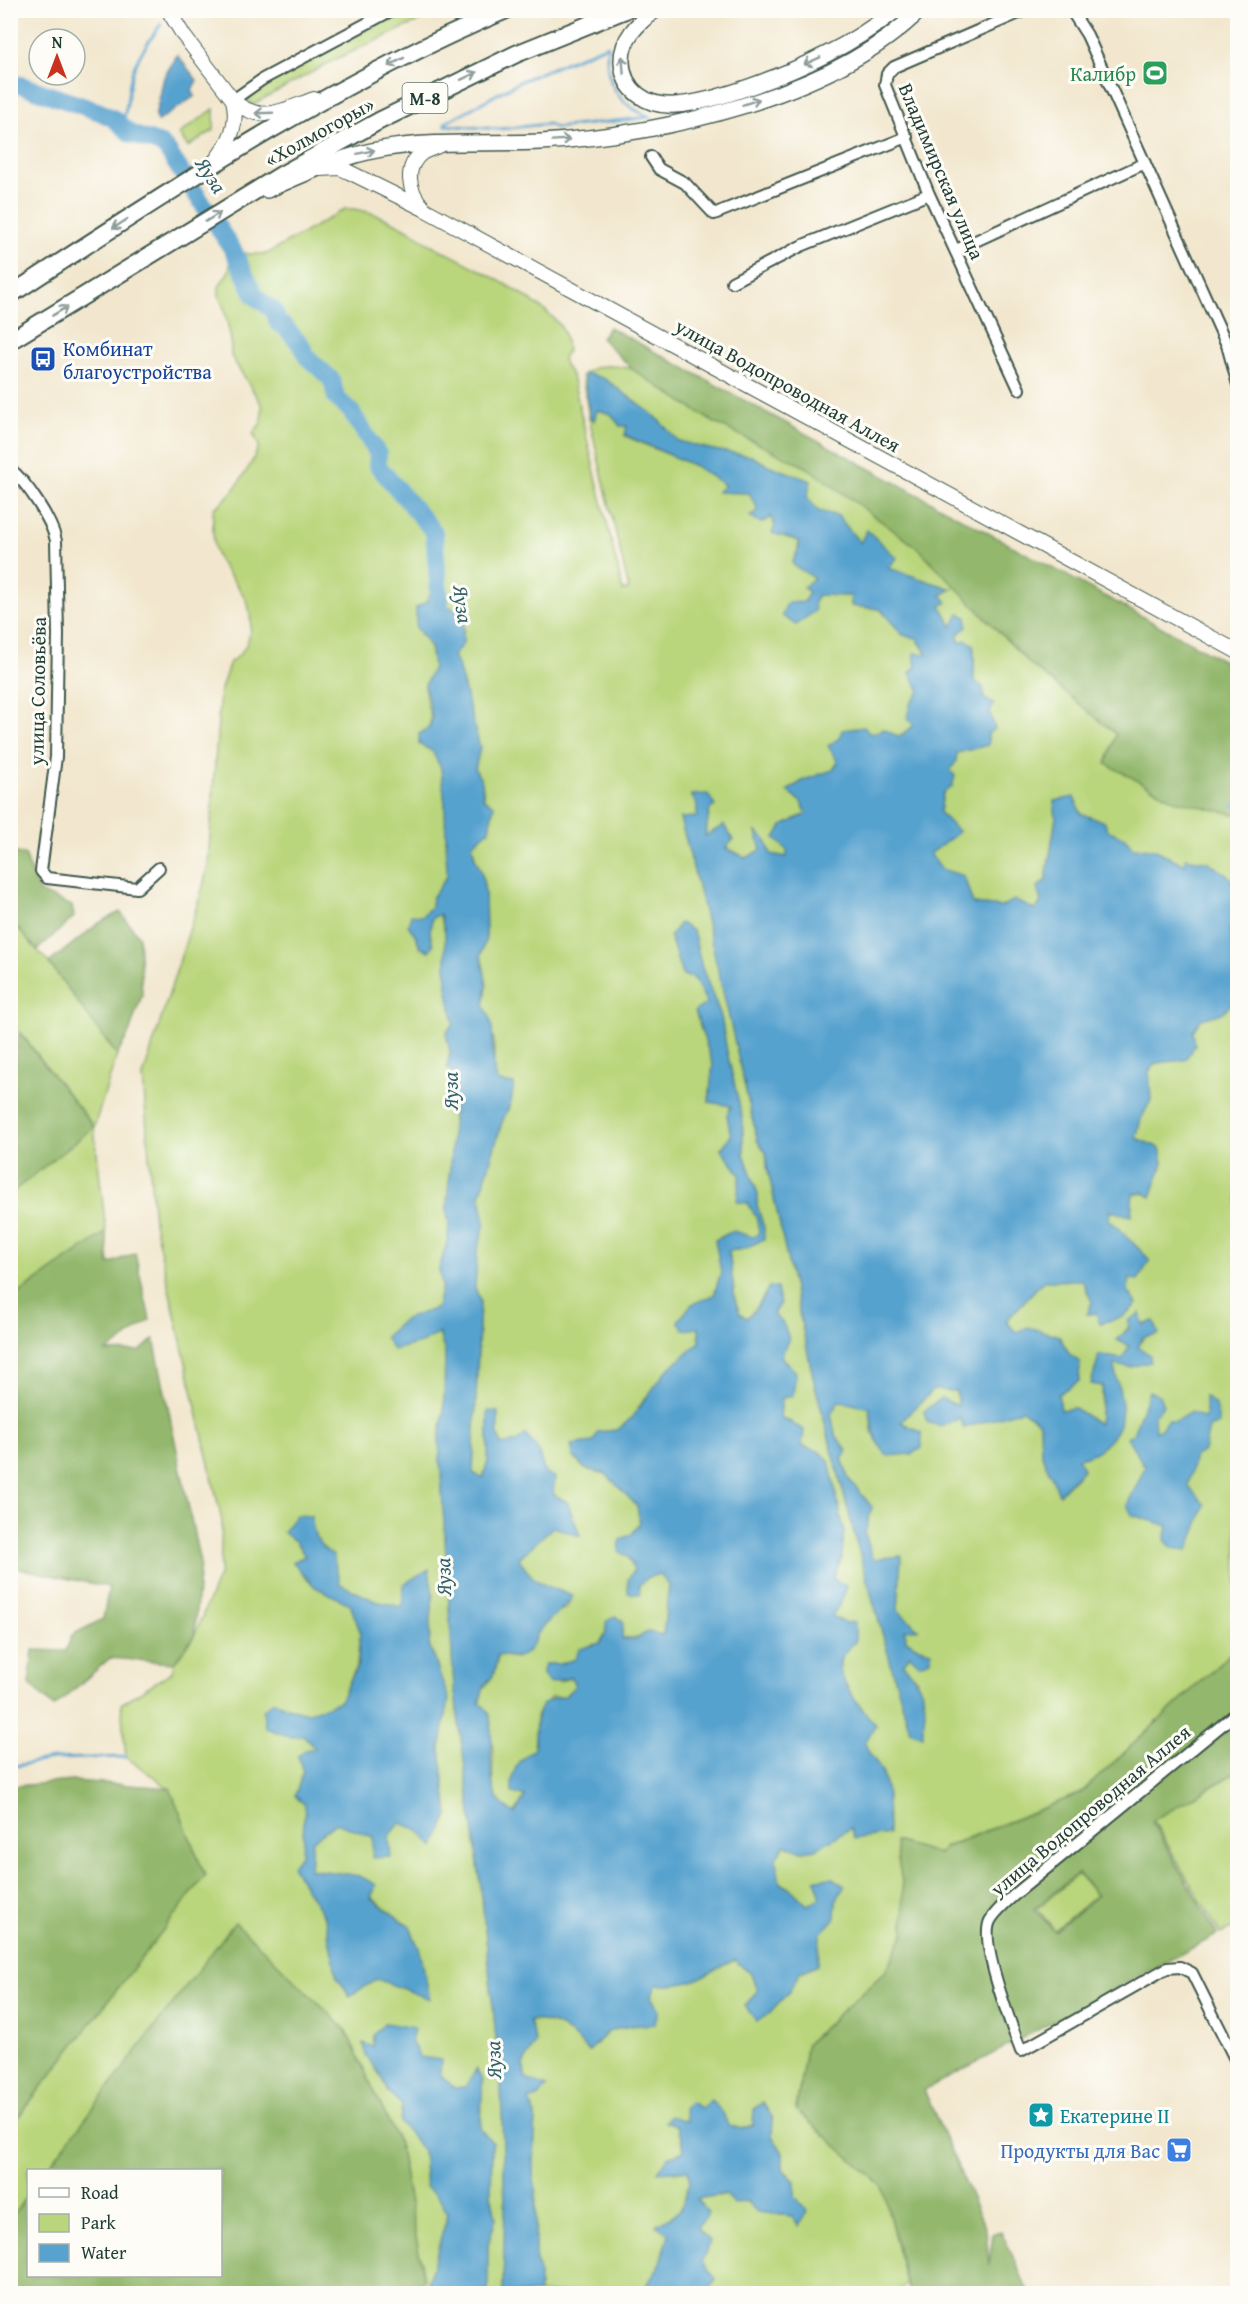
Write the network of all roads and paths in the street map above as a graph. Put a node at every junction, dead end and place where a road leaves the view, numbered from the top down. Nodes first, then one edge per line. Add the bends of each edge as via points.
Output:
1 (168, 10) edge
2 (392, 10) edge
3 (506, 10) edge
4 (625, 10) edge
5 (655, 10) edge
6 (896, 10) edge
7 (920, 10) edge
8 (1026, 10) edge
9 (1071, 10) edge
10 (358, 81) junction
11 (233, 100) junction
12 (907, 137) junction
13 (440, 145) junction
14 (651, 157) dead end
15 (1145, 163) junction
16 (210, 166) junction
17 (315, 170) junction
18 (928, 194) junction
19 (234, 204) junction
20 (424, 209) junction
21 (956, 250) junction
22 (732, 282) dead end
23 (10, 295) edge
24 (10, 341) edge
25 (1238, 385) edge
26 (1019, 389) dead end
27 (10, 469) edge
28 (1238, 652) edge
29 (159, 868) dead end
30 (1238, 1712) edge
31 (1238, 2065) edge

1 - 11 street
2 - 11 street via 263,79
3 -> 10 highway, «Холмогоры» / М-8
19 -> 4 highway, «Холмогоры» / М-8 via 422,99 516,54
6 -> 5 main road via 826,55 712,98 674,105 652,102 634,92 622,70 630,33
13 -> 7 main road via 598,137 716,114 833,69 873,47
8 - 12 street, Владимирская улица via 889,71 885,80 887,93
9 - 15 street via 1087,35
10 -> 11 street via 271,114 248,112
10 - 16 highway, «Холмогоры» / М-8
11 - 16 street via 234,128
12 - 14 street via 714,214 685,183 659,169
12 - 18 street, Владимирская улица
17 -> 13 main road via 376,150
13 - 20 street via 422,154 411,170 414,198
15 - 21 street
15 - 25 street via 1227,345
16 -> 23 highway, М-8
17 - 19 main road
17 - 20 street, улица Водопроводная Аллея via 340,168
18 - 21 street, Владимирская улица
18 - 22 street via 801,246
24 -> 19 highway, М-8
20 - 28 street, улица Водопроводная Аллея
21 - 26 street, Владимирская улица
27 - 29 street, улица Соловьёва via 29,490 56,541 56,757 41,871 47,878 137,888
30 - 31 street, улица Водопроводная Аллея via 1019,1891 991,1918 987,1935 1004,2007 1021,2051 1167,1968 1180,1967 1192,1973

